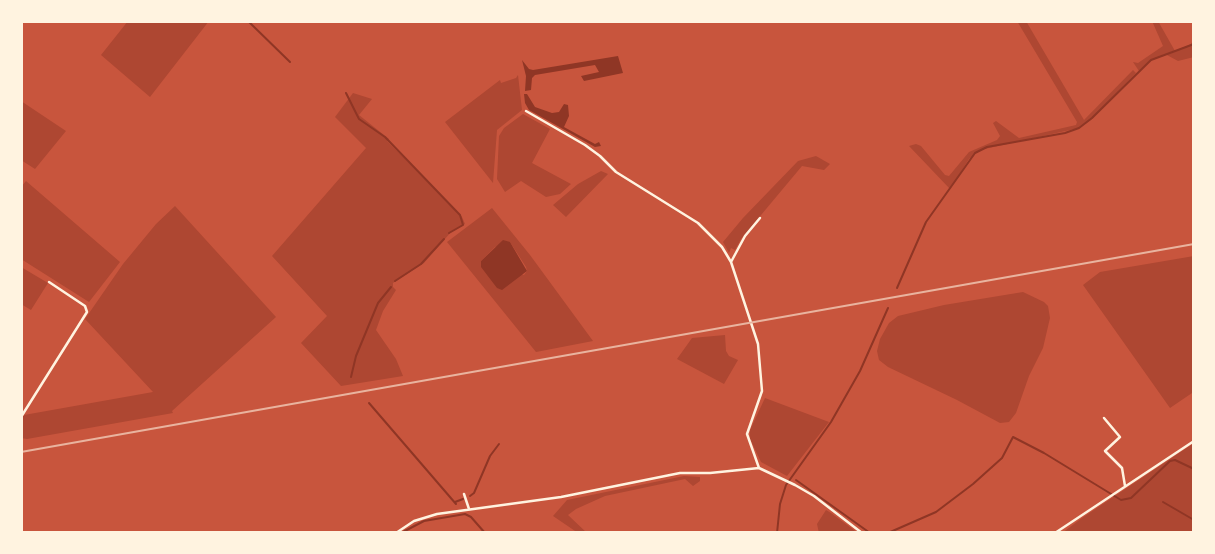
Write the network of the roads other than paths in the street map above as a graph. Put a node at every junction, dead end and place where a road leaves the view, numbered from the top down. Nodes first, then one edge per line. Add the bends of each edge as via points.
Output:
1 (526, 111) dead end
2 (760, 218) dead end
3 (732, 262) junction
4 (49, 282) dead end
5 (21, 417) edge
6 (1104, 418) dead end
7 (1194, 441) edge
8 (759, 468) junction
9 (1125, 486) junction
10 (464, 494) dead end
11 (469, 509) junction
12 (396, 533) edge
13 (862, 533) edge
14 (1055, 533) edge

1 - 3 street via 586,145 616,172 698,223
2 - 3 street
3 - 8 street via 754,331 763,383 747,434
4 - 5 street via 87,312
6 - 9 street via 1120,437 1105,451 1122,468
7 - 9 street
8 - 11 street via 680,473 561,497
8 - 13 street via 792,483
9 - 14 street
10 - 11 street
11 - 12 street via 419,519

